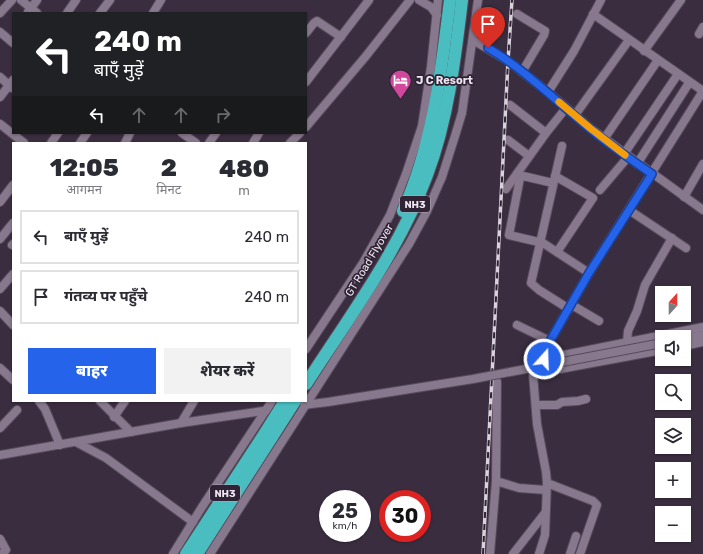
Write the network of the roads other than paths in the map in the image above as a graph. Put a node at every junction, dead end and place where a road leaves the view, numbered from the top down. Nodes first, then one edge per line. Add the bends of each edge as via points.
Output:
1 (12, 0) edge
2 (21, 0) edge
3 (37, 0) edge
4 (76, 0) edge
5 (110, 0) edge
6 (161, 0) edge
7 (370, 0) edge
8 (410, 0) edge
9 (419, 0) edge
10 (438, 0) edge
11 (450, 0) edge
12 (462, 0) edge
13 (478, 0) edge
14 (601, 0) edge
15 (681, 0) edge
16 (32, 12) edge
17 (68, 12) edge
18 (101, 12) edge
19 (154, 12) edge
20 (0, 13) edge
21 (517, 14) dead end
22 (593, 14) junction
23 (436, 15) junction
24 (0, 32) edge
25 (307, 32) edge
26 (341, 37) junction
27 (12, 39) edge
28 (473, 40) junction
29 (629, 40) junction
30 (644, 51) junction
31 (658, 60) junction
32 (522, 72) junction
33 (678, 74) junction
34 (0, 77) edge
35 (307, 81) edge
36 (690, 83) junction
37 (12, 84) edge
38 (703, 91) edge
39 (548, 92) junction
40 (0, 96) edge
41 (510, 105) dead end
42 (566, 108) junction
43 (574, 115) junction
44 (0, 124) edge
45 (307, 125) edge
46 (546, 133) junction
47 (12, 134) edge
48 (13, 134) edge
49 (299, 134) edge
50 (184, 137) edge
51 (604, 139) junction
52 (508, 140) dead end
53 (23, 142) edge
54 (194, 142) edge
55 (291, 142) edge
56 (562, 146) dead end
57 (626, 155) junction
58 (529, 156) junction
59 (637, 164) junction
60 (703, 164) edge
61 (652, 174) junction
62 (554, 180) junction
63 (12, 186) edge
64 (506, 189) dead end
65 (600, 190) dead end
66 (684, 197) junction
67 (0, 202) edge
68 (629, 210) junction
69 (703, 210) edge
70 (12, 223) edge
71 (672, 238) junction
72 (0, 239) edge
73 (539, 242) junction
74 (686, 248) dead end
75 (557, 252) junction
76 (589, 273) junction
77 (12, 275) edge
78 (0, 289) edge
79 (570, 307) junction
80 (0, 311) edge
81 (599, 321) dead end
82 (12, 324) edge
83 (517, 324) dead end
84 (703, 327) edge
85 (703, 335) edge
86 (691, 338) edge
87 (550, 341) junction
88 (626, 342) junction
89 (703, 342) edge
90 (655, 344) edge
91 (691, 345) edge
92 (307, 347) edge
93 (655, 351) edge
94 (307, 367) edge
95 (0, 368) edge
96 (12, 379) edge
97 (307, 382) edge
98 (497, 382) dead end
99 (307, 394) edge
100 (586, 399) dead end
101 (40, 402) edge
102 (101, 402) edge
103 (124, 402) edge
104 (192, 402) edge
105 (271, 402) edge
106 (284, 402) edge
107 (301, 403) edge
108 (536, 405) junction
109 (18, 410) dead end
110 (266, 410) junction
111 (114, 417) junction
112 (181, 423) junction
113 (0, 428) edge
114 (131, 432) junction
115 (268, 435) junction
116 (76, 442) junction
117 (60, 445) junction
118 (0, 456) edge
119 (496, 481) junction
120 (547, 487) junction
121 (545, 513) junction
122 (193, 522) junction
123 (576, 536) dead end
124 (0, 539) edge
125 (2, 554) edge
126 (173, 554) edge
127 (186, 554) edge
128 (197, 554) edge
129 (210, 554) edge
130 (490, 554) edge
131 (513, 554) edge
132 (539, 554) edge
133 (570, 554) edge
134 (580, 554) edge

1 - 20 street
2 - 16 street
3 - 16 street
4 - 17 street
5 - 18 street
6 - 19 street
7 - 26 street
8 - 45 street
9 - 23 street via 431,7
10 - 23 street
11 - 94 highway, GT Road Flyover / NH3 via 439,89 430,132 414,184 378,259
12 - 97 highway, GT Road Flyover / NH3 via 450,92 427,175 384,264
13 - 28 street
14 - 22 street
15 - 30 street
21 - 32 street via 545,31
22 - 29 street
22 - 39 street via 574,51
23 - 92 street via 422,126 406,174 390,215 367,256
24 - 27 street
25 - 26 street via 317,21
26 - 35 street
28 - 32 street
28 - 99 street via 456,136 427,211 409,244
29 - 30 street
29 - 43 street
30 - 31 street
31 - 33 street
31 - 51 street
32 - 39 street
33 - 36 street
33 - 57 street
34 - 37 street
36 - 38 street
36 - 59 street
37 - 40 street
38 - 61 street
39 - 42 street
41 - 46 street
42 - 43 street
42 - 46 street
43 - 51 street
44 - 47 street
46 - 58 street
48 - 53 street
49 - 55 street
50 - 54 street
51 - 57 street
52 - 58 street
56 - 62 street
57 - 59 street
57 - 65 street
58 - 64 street
59 - 61 street
60 - 66 street
61 - 66 street
61 - 68 street
62 - 73 street
62 - 73 street via 523,176 519,181 509,235
62 - 75 street via 593,198
63 - 67 street
66 - 69 street
68 - 71 street
68 - 76 street
70 - 72 street
71 - 74 street
71 - 88 street via 645,285
73 - 75 street
73 - 79 street via 531,284
75 - 76 street
76 - 79 street
77 - 78 street
79 - 81 street
79 - 87 street
80 - 82 street
83 - 87 street
84 - 88 street
85 - 86 street
87 - 88 street via 544,359
89 - 91 street
90 - 107 street, bridge via 473,379 328,402
93 - 108 street via 533,374
95 - 96 street
98 - 119 street
100 - 108 street via 557,405
101 - 117 street
102 - 111 street
103 - 111 street
104 - 112 street
105 - 110 street
106 - 115 highway, NH3, bridge
107 - 110 street
107 - 115 highway, NH3, bridge
107 - 129 street
108 - 120 street
109 - 113 street
110 - 112 street
110 - 122 street
111 - 114 street
112 - 114 street
114 - 116 street
115 - 127 highway, NH3
115 - 128 highway, NH3
116 - 117 street
116 - 122 street via 106,458
117 - 118 street
119 - 120 street via 524,489
119 - 130 street
120 - 121 street
120 - 134 street via 593,501 597,505
121 - 131 street
121 - 132 street via 545,535
122 - 126 street
123 - 133 street
124 - 125 street via 6,550

